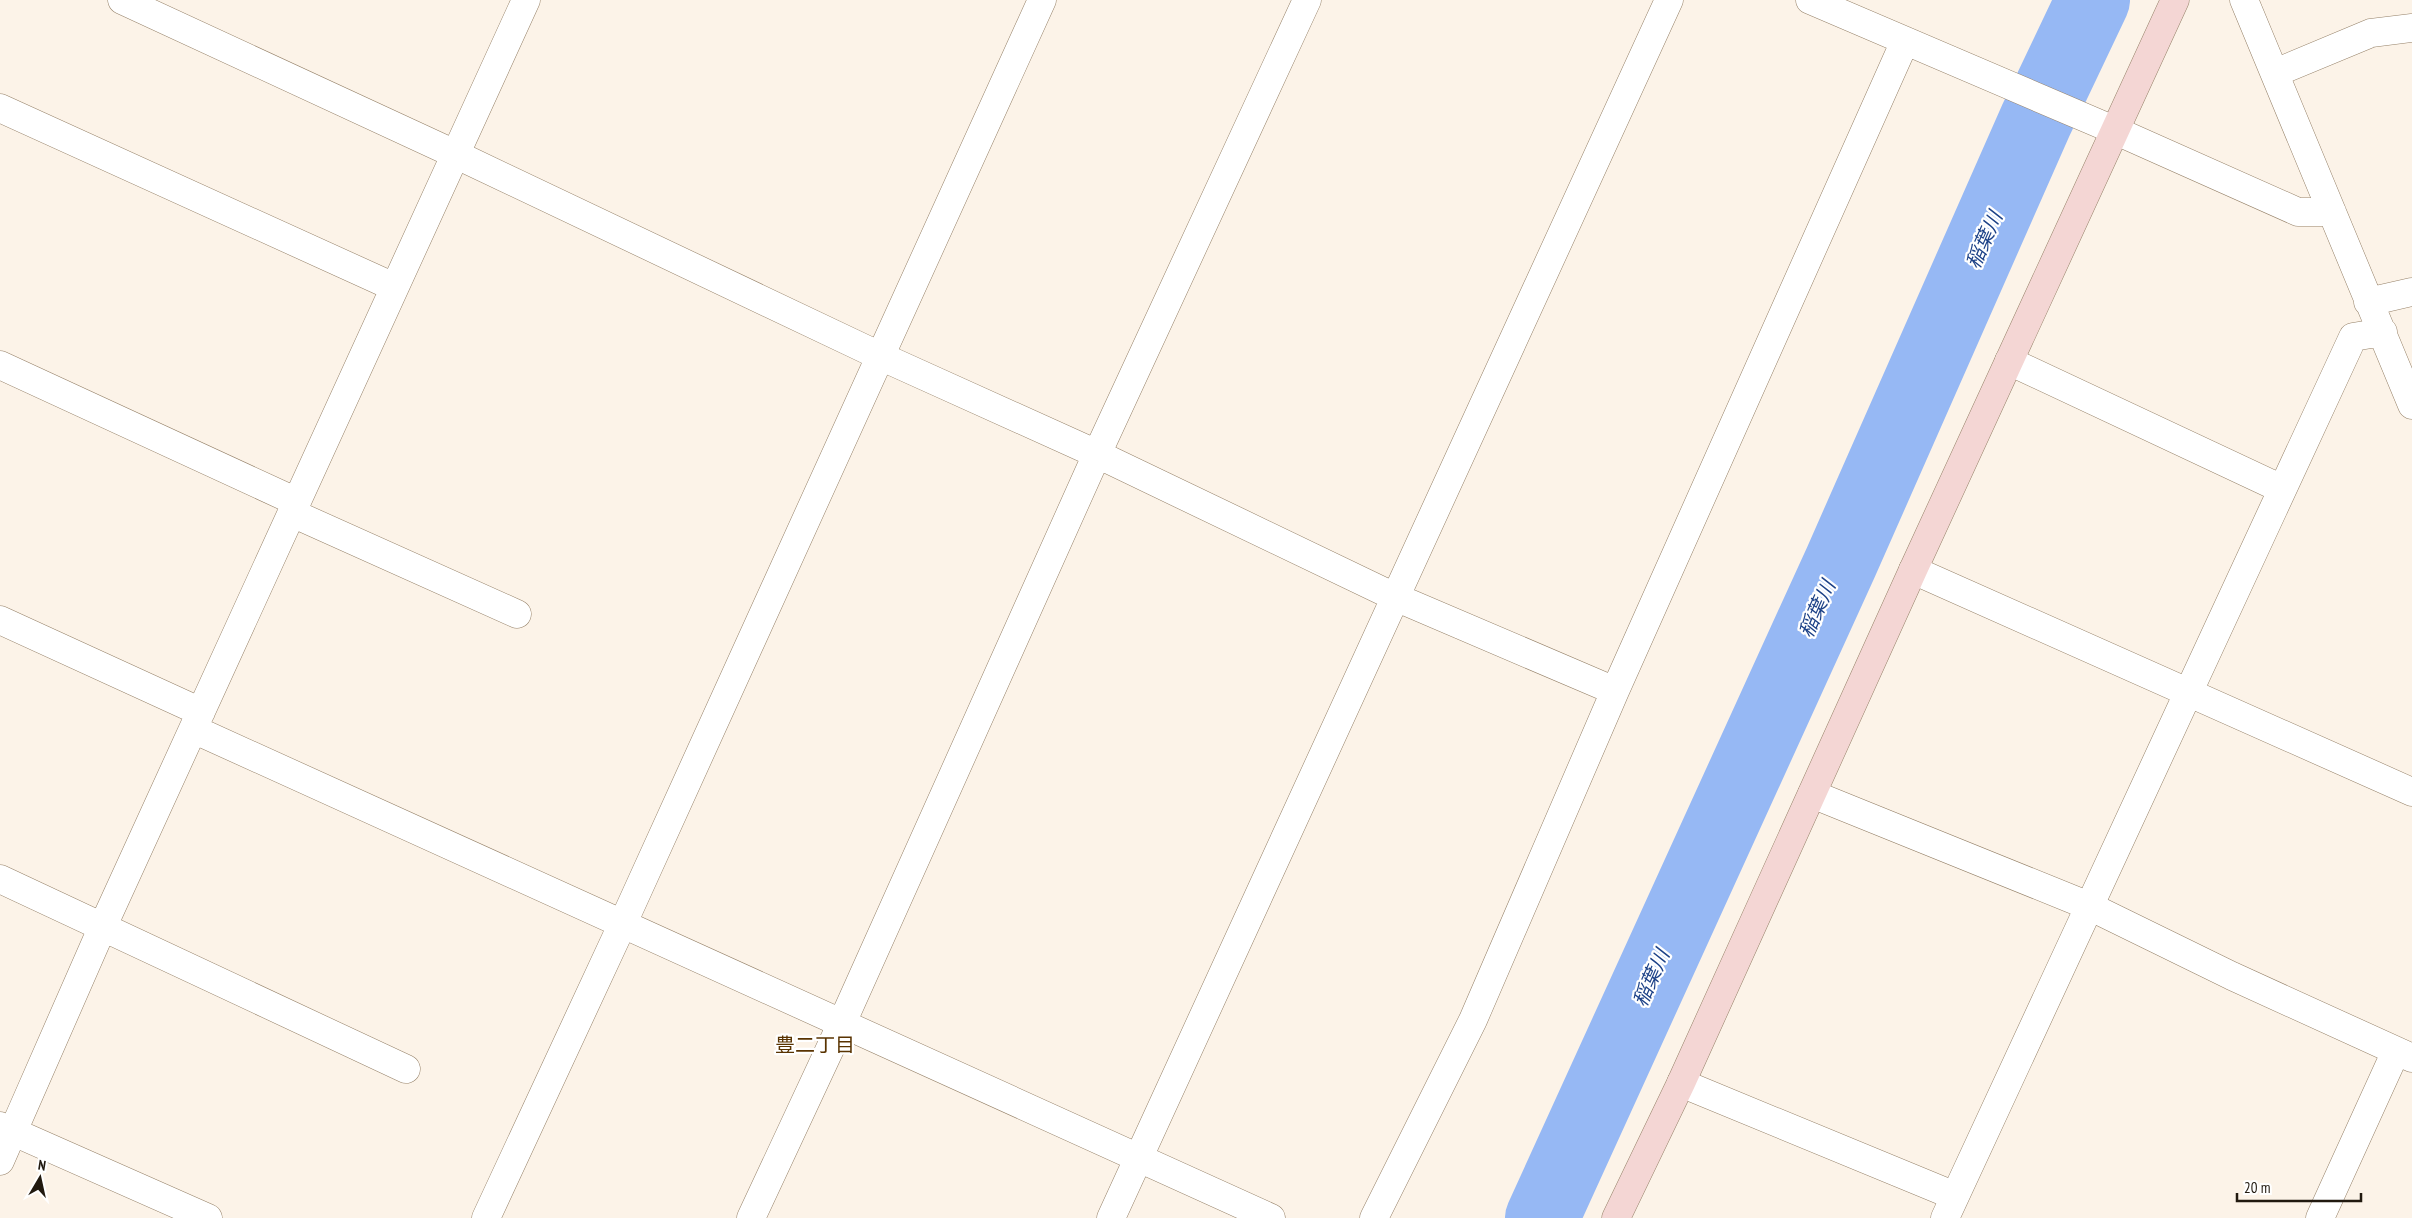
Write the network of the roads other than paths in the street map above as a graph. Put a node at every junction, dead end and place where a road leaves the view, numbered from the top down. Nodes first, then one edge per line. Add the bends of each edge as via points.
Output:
1 (122, 0) edge
2 (526, 0) edge
3 (1042, 0) edge
4 (1307, 0) edge
5 (1669, 0) edge
6 (1810, 0) edge
7 (2175, 0) edge
8 (2244, 0) edge
9 (2412, 28) edge
10 (1904, 41) junction
11 (2276, 73) junction
12 (0, 108) edge
13 (2114, 130) junction
14 (457, 155) junction
15 (2332, 212) junction
16 (394, 287) junction
17 (2412, 292) edge
18 (2368, 302) junction
19 (2382, 332) junction
20 (880, 356) junction
21 (2009, 361) junction
22 (0, 365) edge
23 (2412, 405) edge
24 (1097, 454) junction
25 (2282, 489) junction
26 (295, 507) junction
27 (1913, 570) junction
28 (1395, 597) junction
29 (517, 614) dead end
30 (0, 620) edge
31 (2189, 691) junction
32 (1614, 692) junction
33 (197, 721) junction
34 (2412, 792) edge
35 (1812, 794) junction
36 (0, 879) edge
37 (2089, 906) junction
38 (623, 923) junction
39 (103, 926) junction
40 (842, 1023) junction
41 (2404, 1055) edge
42 (406, 1069) dead end
43 (1681, 1083) junction
44 (7, 1129) edge
45 (1139, 1158) junction
46 (0, 1161) edge
47 (1950, 1207) edge
48 (208, 1218) edge
49 (486, 1218) edge
50 (750, 1218) edge
51 (1111, 1218) edge
52 (1271, 1218) edge
53 (1374, 1218) edge
54 (1616, 1218) edge
55 (2320, 1218) edge

1 - 14 street
2 - 14 street
3 - 20 street
4 - 24 street
5 - 28 street
6 - 10 street
7 - 13 street
8 - 11 street
9 - 11 street via 2371,33
10 - 13 street
10 - 32 street
11 - 15 street
12 - 16 street
13 - 15 street via 2298,212
13 - 21 street
14 - 16 street
14 - 20 street
15 - 18 street
16 - 26 street
17 - 18 street
18 - 19 street
19 - 23 street
19 - 25 street via 2353,337
20 - 24 street
20 - 38 street
21 - 25 street
21 - 27 street
22 - 26 street
24 - 28 street
24 - 40 street
25 - 31 street
26 - 29 street
26 - 33 street
27 - 31 street
27 - 35 street
28 - 32 street
28 - 45 street
30 - 33 street
31 - 34 street
31 - 37 street
32 - 53 street via 1473,1020
33 - 38 street
33 - 39 street
35 - 37 street
35 - 43 street
36 - 39 street
37 - 41 street
37 - 47 street
38 - 40 street
38 - 49 street
39 - 42 street
39 - 44 street
40 - 45 street
40 - 50 street
41 - 55 street
43 - 47 street
43 - 54 street
44 - 46 street
44 - 48 street
45 - 51 street
45 - 52 street

